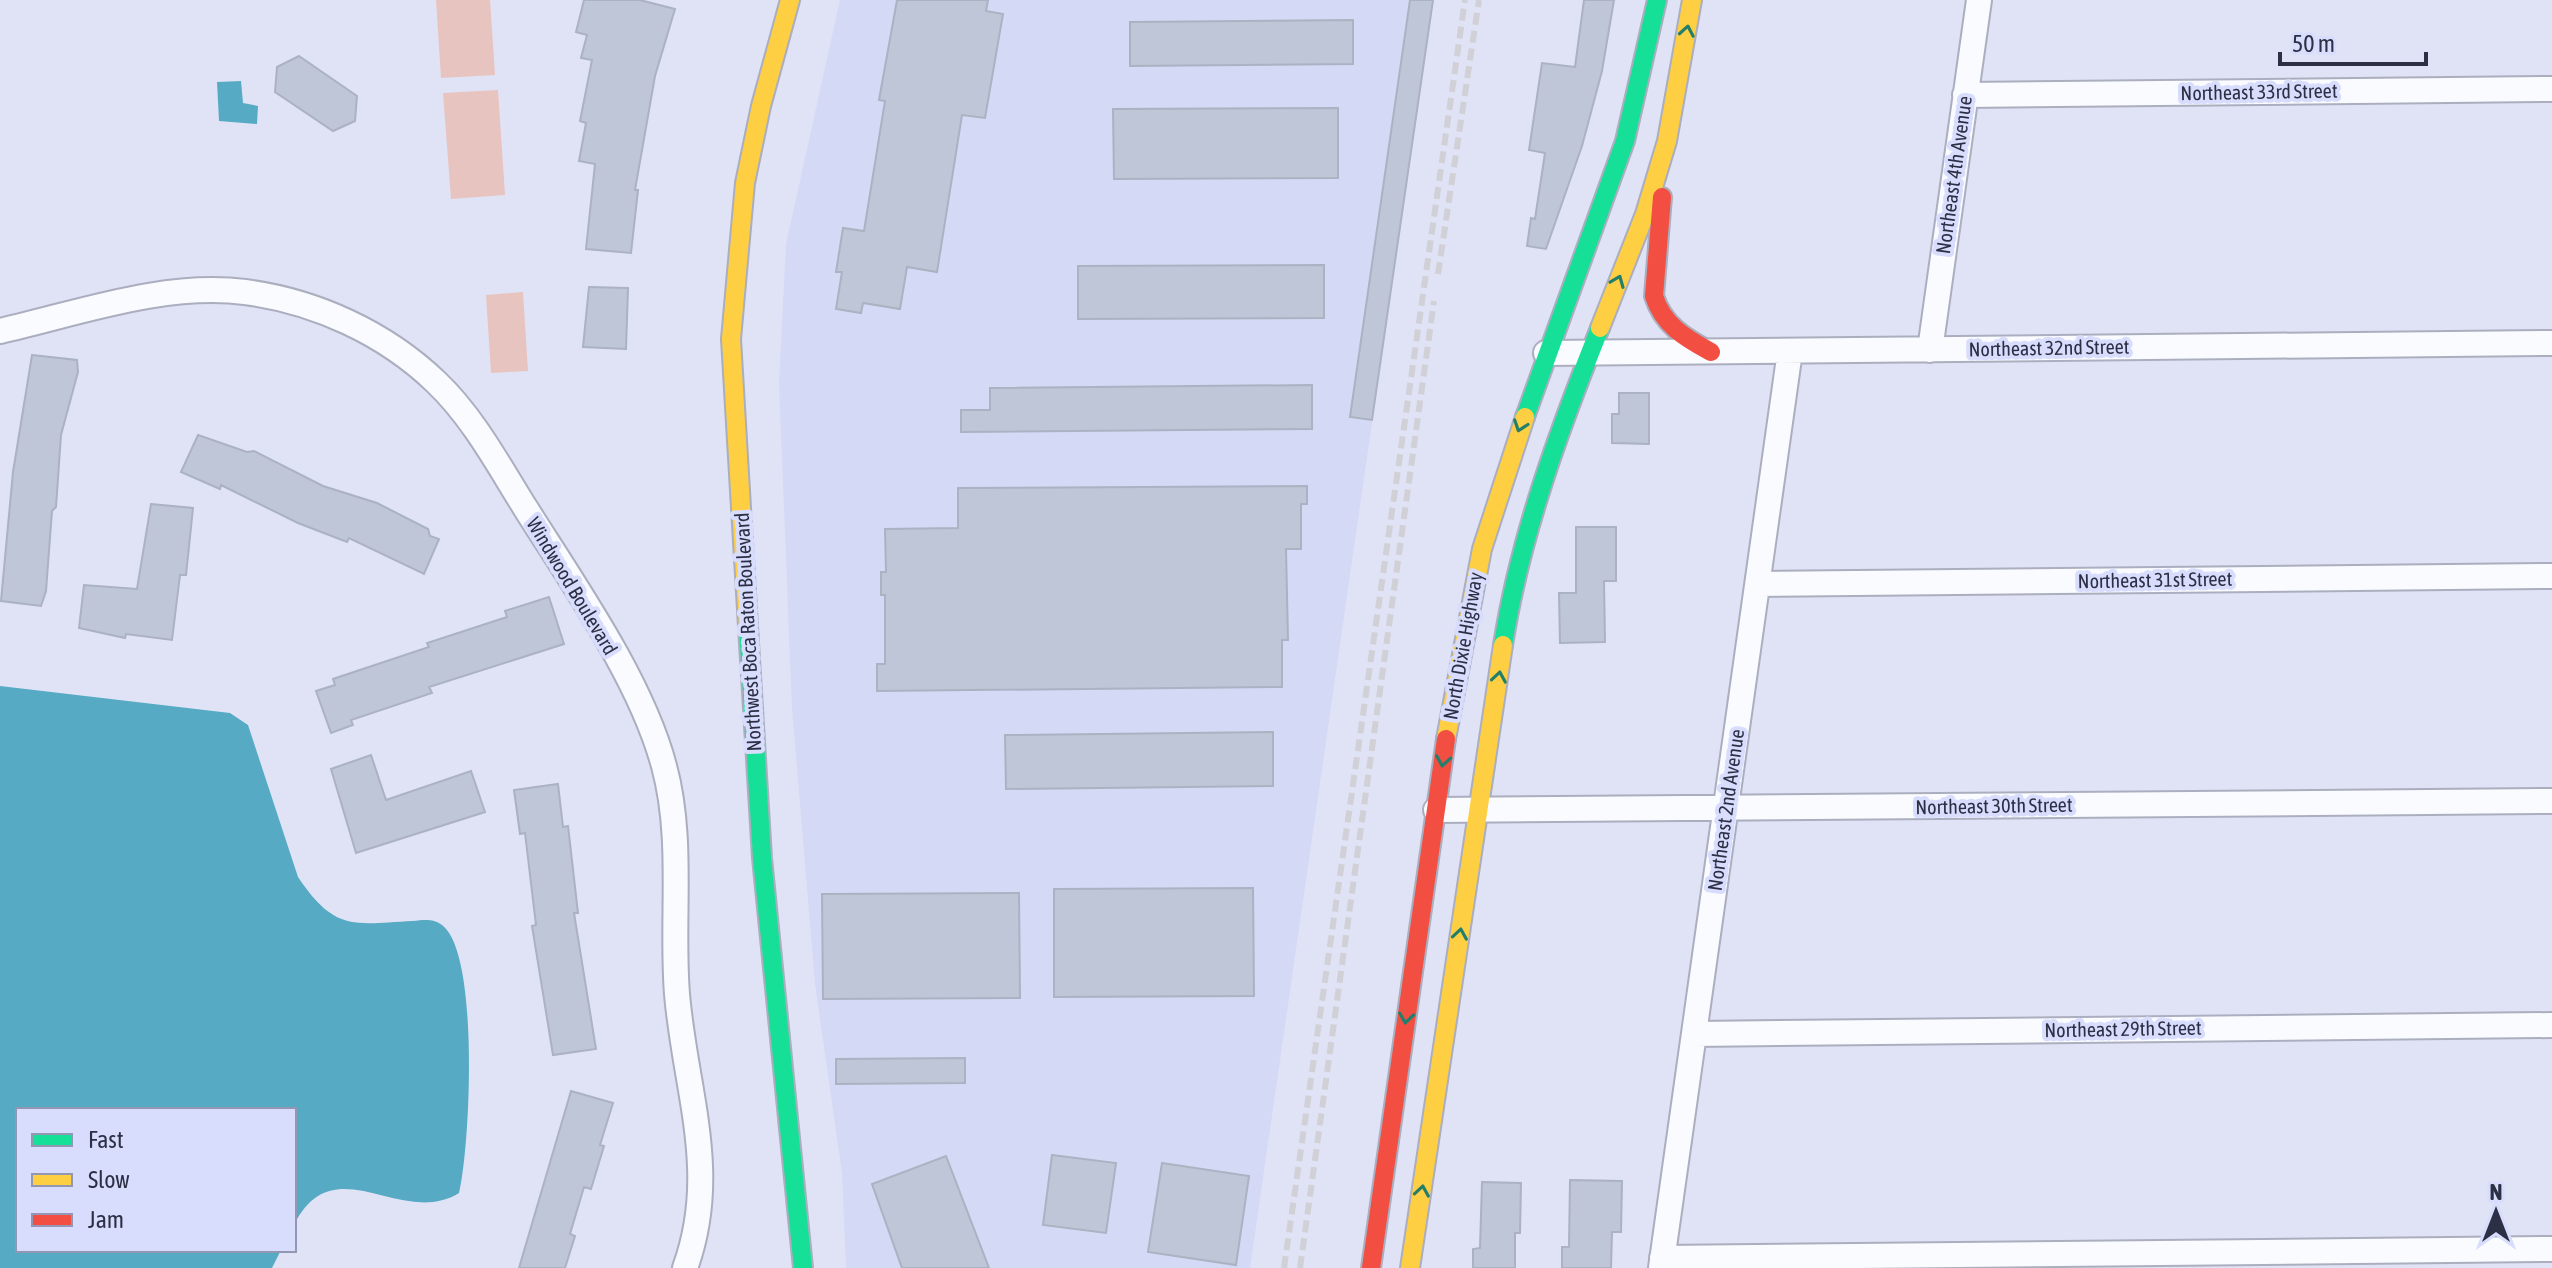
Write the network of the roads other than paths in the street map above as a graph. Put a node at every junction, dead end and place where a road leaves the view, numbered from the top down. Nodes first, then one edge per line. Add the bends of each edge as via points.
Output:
1 (790, 0) edge
2 (1657, 0) edge
3 (1692, 0) edge
4 (1979, 0) edge
5 (2552, 89) edge
6 (1965, 95) junction
7 (1667, 141) junction
8 (0, 331) edge
9 (2552, 343) edge
10 (1930, 350) junction
11 (1790, 351) junction
12 (1711, 352) junction
13 (1546, 353) junction
14 (1588, 353) junction
15 (2552, 576) edge
16 (1758, 584) junction
17 (2552, 801) edge
18 (1726, 809) junction
19 (1436, 810) junction
20 (1479, 811) junction
21 (2552, 1025) edge
22 (1694, 1034) junction
23 (2552, 1249) edge
24 (1661, 1263) edge
25 (685, 1268) edge
26 (803, 1268) edge
27 (1371, 1268) edge
28 (1410, 1268) edge

1 - 26 main road, Northwest Boca Raton Boulevard via 745,183 731,339 762,858
2 - 13 main road, North Dixie Highway via 1624,146 1601,219
7 -> 3 main road, North Dixie Highway
4 - 6 street, Northeast 4th Avenue
5 - 6 street, Northeast 33rd Street
6 - 10 street, Northeast 4th Avenue
7 - 12 main road via 1654,296 1665,322
14 -> 7 main road, North Dixie Highway via 1645,214
8 - 25 street, Windwood Boulevard via 167,294 205,290 280,298 316,308 383,342 436,382 477,432 619,662 664,766 672,809 677,994 702,1164 700,1204
9 - 10 street, Northeast 32nd Street
10 - 11 street, Northeast 32nd Street
11 - 12 street, Northeast 32nd Street
11 - 16 street, Northeast 2nd Avenue
12 - 14 street, Northeast 32nd Street
13 - 14 street, Northeast 32nd Street
13 -> 19 main road, North Dixie Highway via 1500,483 1465,612
20 -> 14 main road, North Dixie Highway via 1509,607 1544,478
15 - 16 street, Northeast 31st Street
16 - 18 street, Northeast 2nd Avenue
17 - 18 street, Northeast 30th Street
18 - 20 street, Northeast 30th Street
18 - 22 street, Northeast 2nd Avenue
19 - 20 street, Northeast 30th Street
19 -> 27 main road, North Dixie Highway
28 -> 20 main road, North Dixie Highway
21 - 22 street, Northeast 29th Street
22 - 24 street, Northeast 2nd Avenue
23 - 24 street

